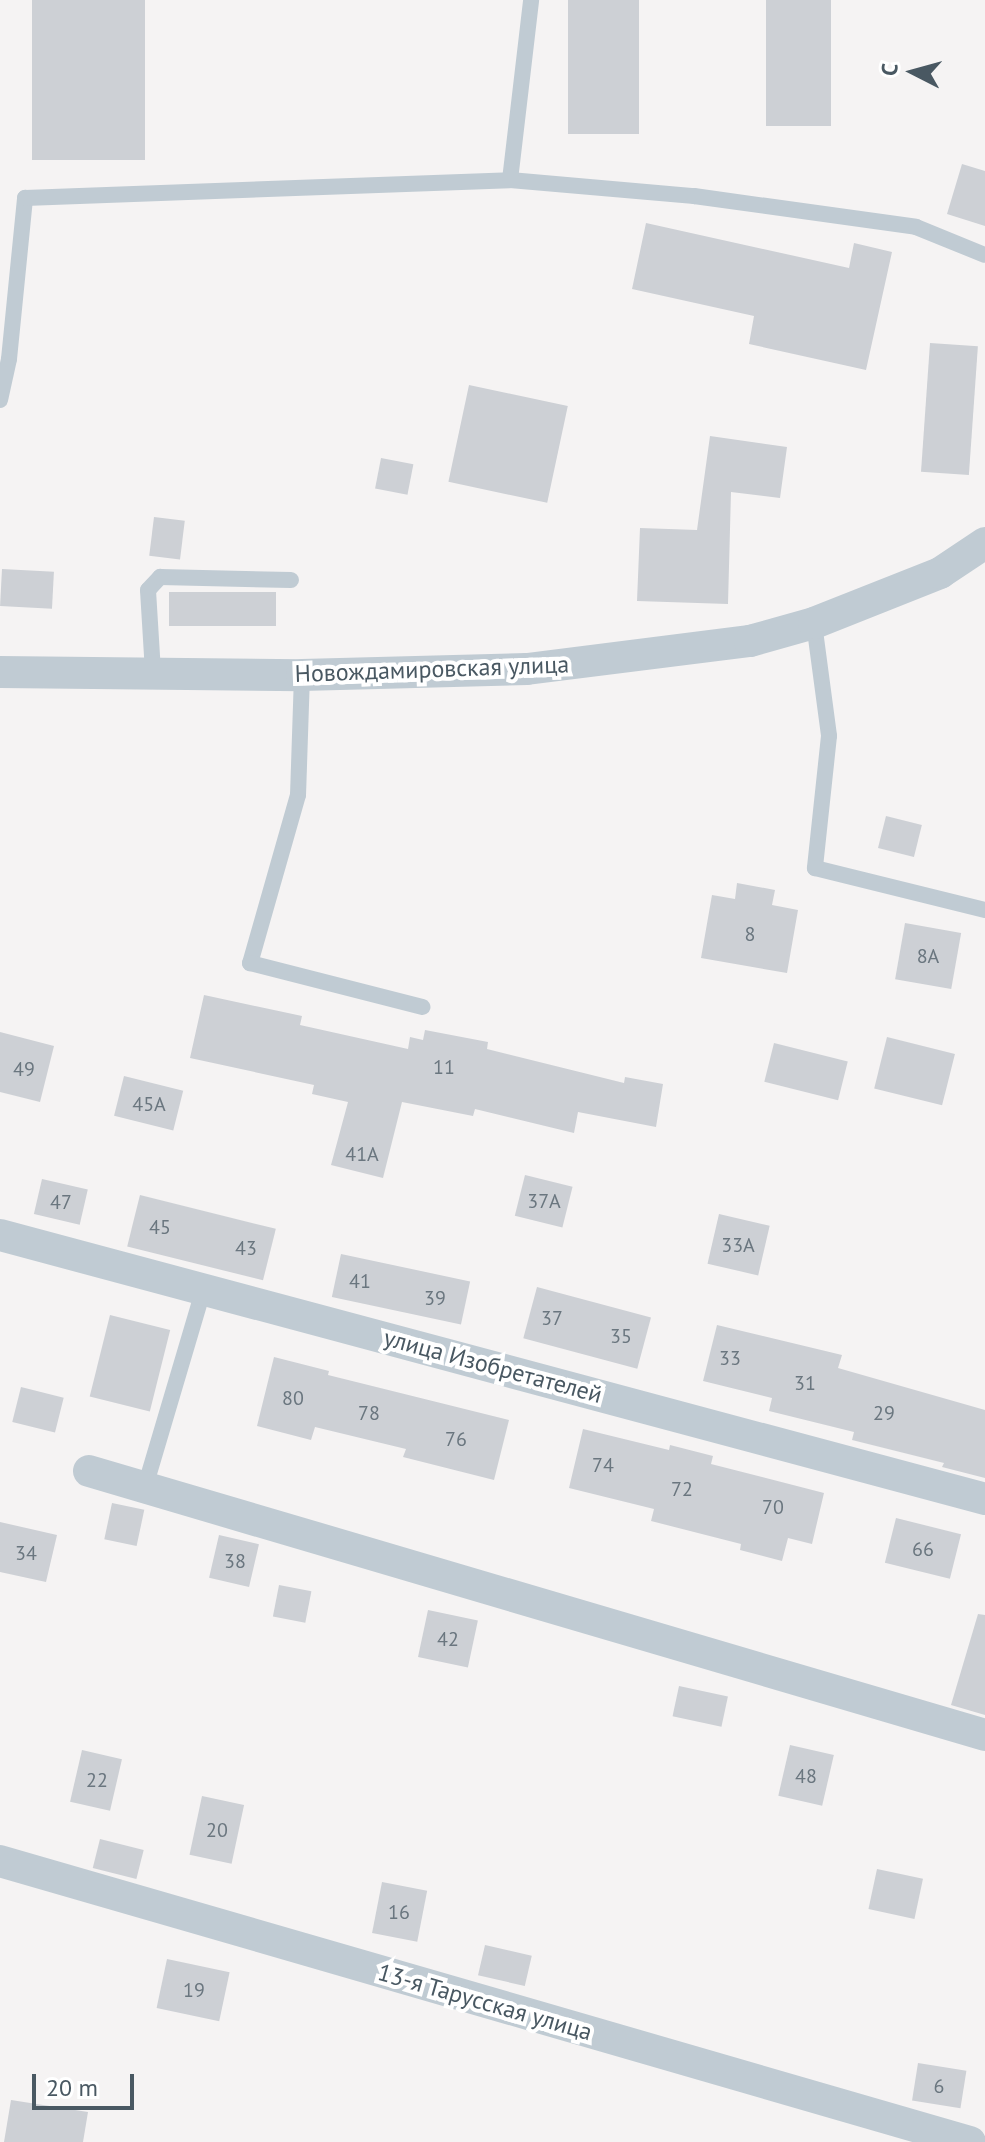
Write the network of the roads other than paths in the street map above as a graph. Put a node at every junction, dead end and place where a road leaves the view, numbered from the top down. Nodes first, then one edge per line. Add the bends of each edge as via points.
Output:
1 (531, 0) edge
2 (510, 180) junction
3 (985, 255) edge
4 (0, 400) edge
5 (985, 543) edge
6 (291, 580) dead end
7 (814, 623) junction
8 (0, 672) edge
9 (153, 672) junction
10 (302, 675) junction
11 (985, 910) edge
12 (422, 1007) dead end
13 (0, 1235) edge
14 (204, 1288) junction
15 (89, 1471) dead end
16 (145, 1487) junction
17 (985, 1499) edge
18 (985, 1735) edge
19 (0, 1861) edge
20 (970, 2142) edge

1 - 2 lane
2 - 3 lane via 694,196 916,227
2 - 4 lane via 25,198
5 - 7 street, Новождамировская улица via 940,573
6 - 9 lane via 160,577 148,590
7 - 10 street, Новождамировская улица via 750,641 527,669
7 - 11 lane via 829,736 815,868
8 - 9 street, Новождамировская улица
9 - 10 street, Новождамировская улица
10 - 12 lane via 298,795 250,963
13 - 14 street, улица Изобретателей
14 - 16 lane
14 - 17 street, улица Изобретателей
15 - 16 street
16 - 18 street
19 - 20 street, 13-я Тарусская улица

